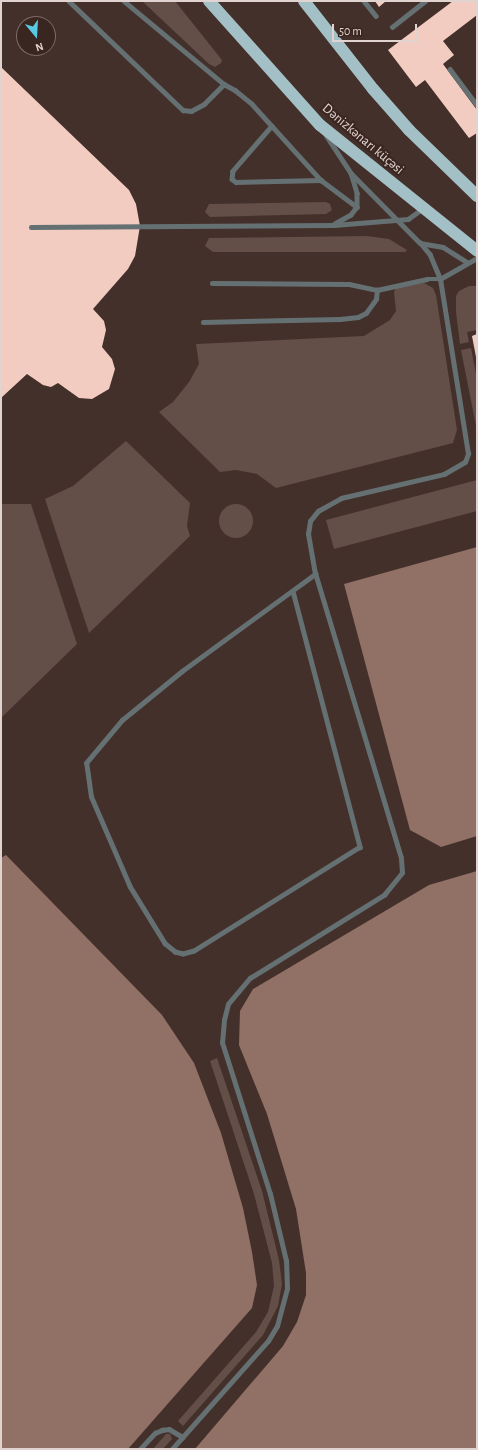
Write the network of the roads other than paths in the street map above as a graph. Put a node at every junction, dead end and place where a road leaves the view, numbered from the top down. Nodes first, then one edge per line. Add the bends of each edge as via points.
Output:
1 (69, 1) edge
2 (124, 1) edge
3 (209, 1) edge
4 (216, 1) edge
5 (364, 1) edge
6 (425, 1) edge
7 (305, 3) edge
8 (376, 16) dead end
9 (230, 27) junction
10 (392, 27) dead end
11 (450, 69) dead end
12 (224, 84) junction
13 (477, 105) edge
14 (320, 125) junction
15 (272, 126) junction
16 (351, 173) junction
17 (321, 180) junction
18 (477, 196) edge
19 (357, 207) junction
20 (422, 209) junction
21 (397, 221) junction
22 (334, 225) junction
23 (32, 227) dead end
24 (420, 243) junction
25 (477, 251) edge
26 (477, 258) edge
27 (467, 262) junction
28 (440, 279) junction
29 (212, 283) dead end
30 (377, 290) junction
31 (203, 322) dead end
32 (316, 574) junction
33 (293, 591) junction
34 (183, 1437) junction
35 (140, 1449) edge
36 (172, 1449) edge

1 - 12 lane via 184,110 191,111 204,104
2 - 12 lane
3 - 9 highway, Dənizkənarı küçəsi
4 - 9 highway
5 - 8 lane
6 - 10 lane
7 - 18 highway via 409,130
9 - 14 highway, Dənizkənarı küçəsi
11 - 13 lane
12 - 15 lane via 252,104
14 - 16 lane
14 - 20 highway, Dənizkənarı küçəsi
15 - 17 lane
15 - 17 lane via 233,171 232,179 236,182
16 - 19 lane via 357,193
16 - 21 lane
17 - 19 lane
19 - 22 lane via 351,215
20 - 21 lane via 408,219
20 - 25 highway, Dənizkənarı küçəsi
21 - 22 lane
21 - 24 lane
22 - 23 lane
24 - 27 lane via 443,247
24 - 28 lane via 430,255
26 - 27 lane
27 - 28 lane
28 - 30 lane via 427,278
28 - 32 lane via 468,454 465,462 456,469 342,498 318,511 310,521 308,534
29 - 30 lane via 349,284
30 - 31 lane via 374,302 366,313 358,317
32 - 33 lane
32 - 34 lane via 401,858 402,873 384,895 250,978 228,1004 222,1043 270,1194 286,1261 287,1288 277,1326 268,1341
33 - 33 lane via 360,847 194,951 183,954 175,952 165,944 130,887 91,797 86,763 122,720 176,676
34 - 35 lane via 169,1429 162,1430 155,1433
34 - 36 lane

